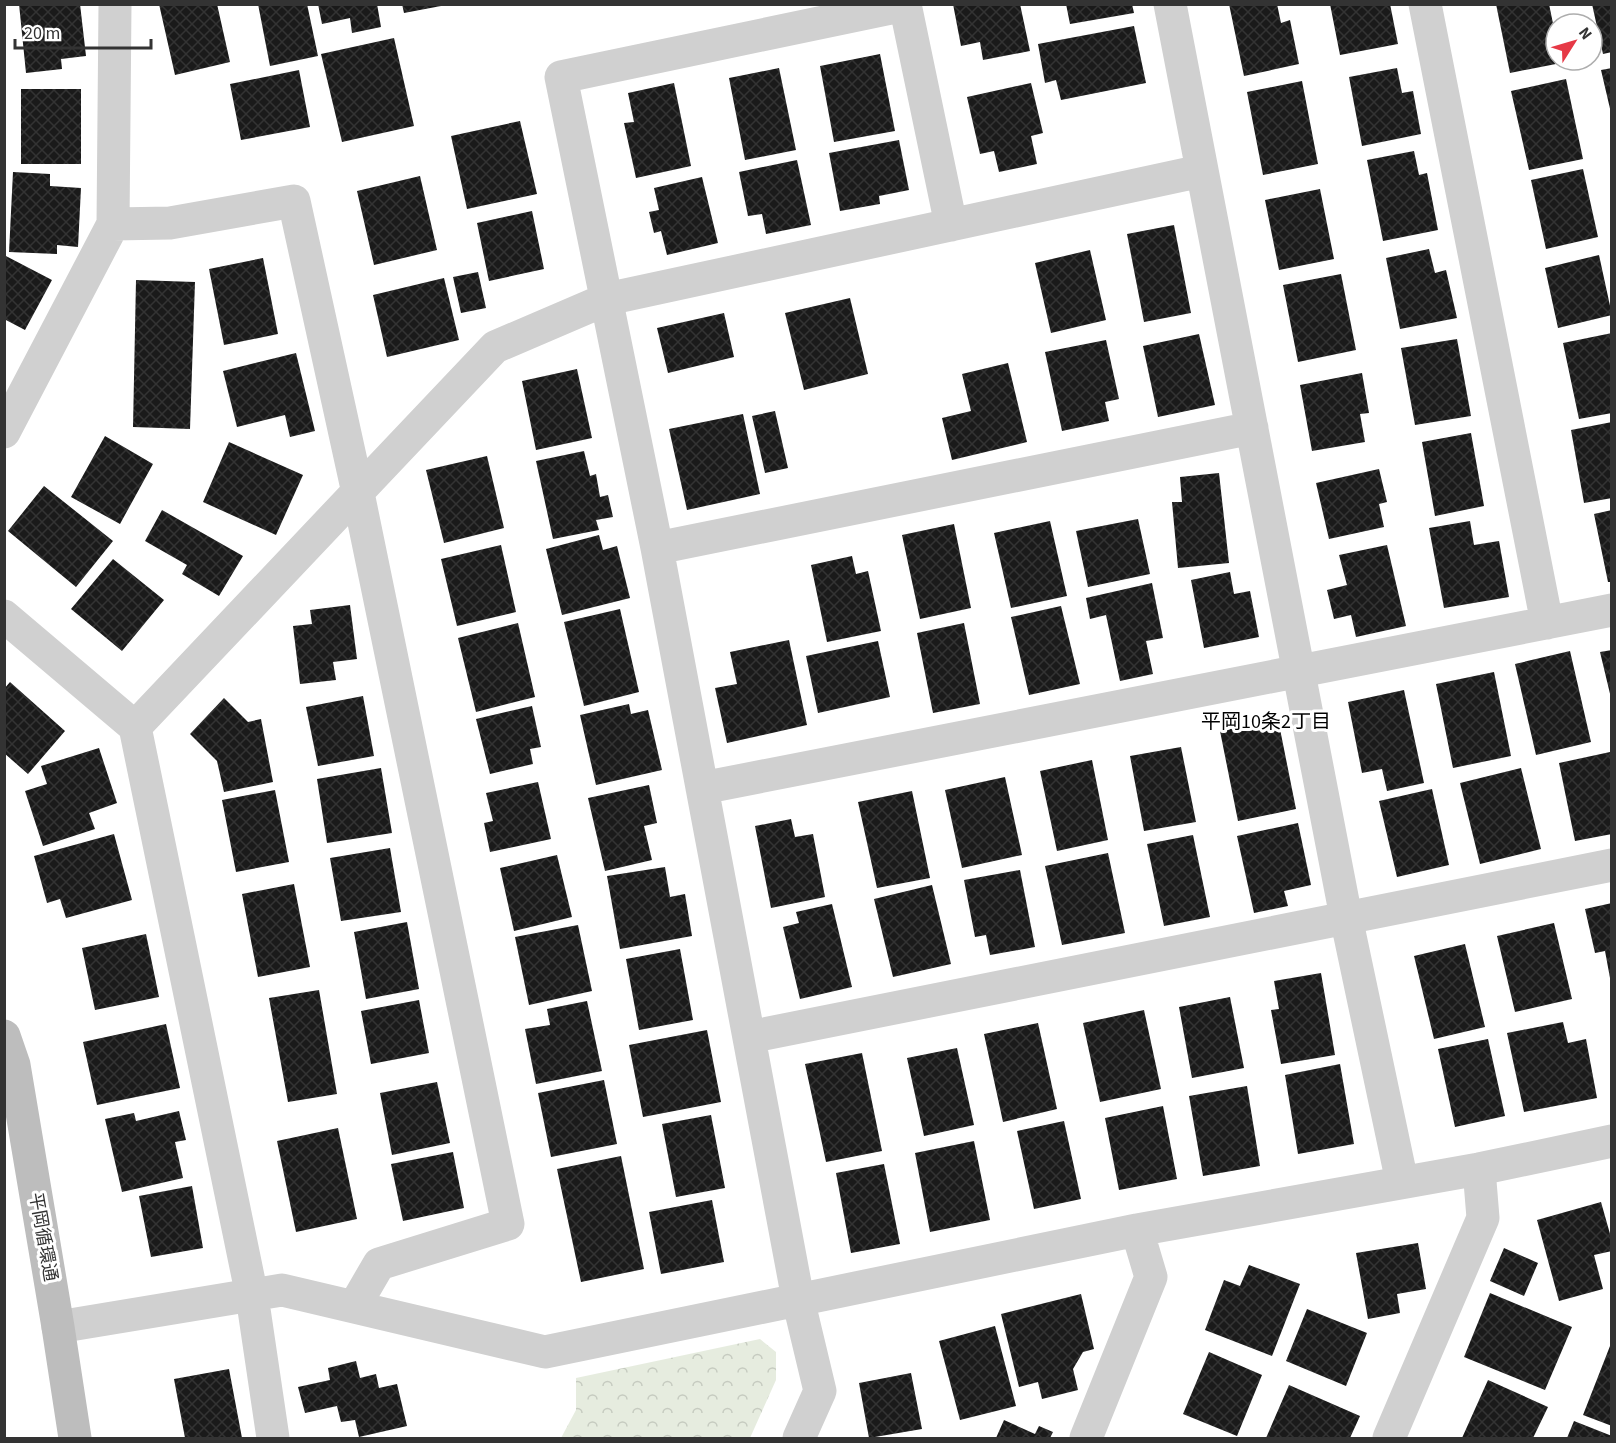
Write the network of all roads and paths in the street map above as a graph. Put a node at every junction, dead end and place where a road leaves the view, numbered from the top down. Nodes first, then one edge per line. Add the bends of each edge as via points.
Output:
1 (115, 4) edge
2 (1170, 4) edge
3 (1425, 4) edge
4 (905, 5) edge
5 (1201, 171) junction
6 (113, 224) junction
7 (951, 225) junction
8 (607, 299) junction
9 (1252, 428) junction
10 (4, 432) edge
11 (358, 493) junction
12 (657, 548) junction
13 (1611, 610) edge
14 (4, 616) edge
15 (1547, 623) junction
16 (1299, 673) junction
17 (135, 727) junction
18 (702, 788) junction
19 (1611, 865) edge
20 (1346, 917) junction
21 (4, 1036) edge
22 (748, 1037) junction
23 (1611, 1141) edge
24 (1479, 1169) junction
25 (1402, 1182) junction
26 (1137, 1230) junction
27 (252, 1296) junction
28 (798, 1299) junction
29 (354, 1307) junction
30 (58, 1327) junction
31 (75, 1438) edge
32 (273, 1438) edge
33 (799, 1438) edge
34 (1086, 1438) edge
35 (1389, 1438) edge

1 - 6 street
2 - 5 street
3 - 15 street
4 - 7 street
4 - 8 street via 561,77
5 - 7 street
5 - 9 street
6 - 10 street
6 - 11 street via 170,223 294,201
7 - 8 street
8 - 11 street via 495,347
8 - 12 street
9 - 12 street
9 - 16 street
11 - 17 street
11 - 29 street via 508,1224 379,1264
12 - 18 street
13 - 15 street
14 - 17 street
15 - 16 street
16 - 18 street
16 - 20 street
17 - 27 street
18 - 22 street
19 - 20 street
20 - 22 street
20 - 25 street
21 - 30 street, 平岡循環通 via 14,1065
22 - 28 street
23 - 24 street
24 - 25 street
24 - 35 street via 1482,1218
25 - 26 street
26 - 28 street
26 - 34 street via 1151,1278
27 - 29 street via 282,1290
27 - 30 street
27 - 32 street
28 - 29 street via 545,1352
28 - 33 street via 820,1391
30 - 31 street, 平岡循環通

